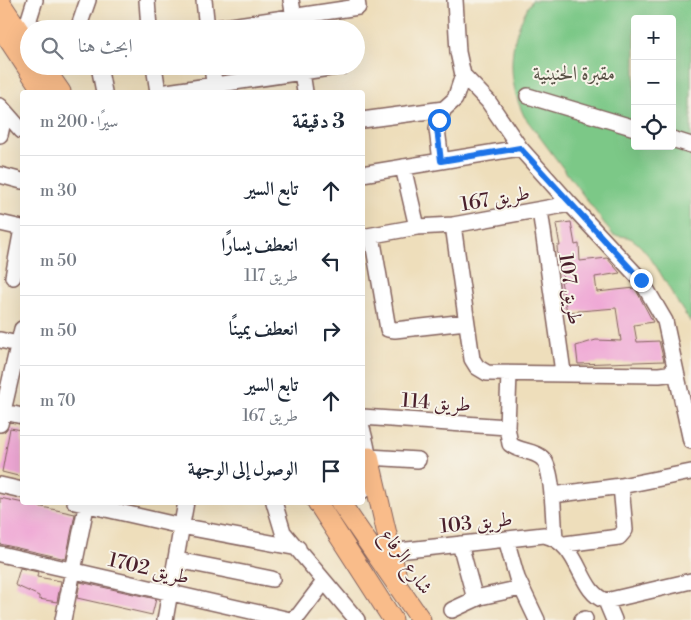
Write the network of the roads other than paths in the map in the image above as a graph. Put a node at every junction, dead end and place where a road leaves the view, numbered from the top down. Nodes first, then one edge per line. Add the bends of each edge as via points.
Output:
1 (35, 0) edge
2 (88, 0) edge
3 (147, 0) edge
4 (204, 0) edge
5 (291, 0) edge
6 (357, 0) edge
7 (455, 0) edge
8 (0, 2) edge
9 (28, 20) edge
10 (81, 20) edge
11 (148, 20) edge
12 (207, 20) edge
13 (294, 20) edge
14 (308, 20) edge
15 (0, 27) edge
16 (20, 32) edge
17 (20, 57) edge
18 (32, 75) edge
19 (49, 75) edge
20 (101, 75) edge
21 (155, 75) edge
22 (213, 75) edge
23 (275, 75) edge
24 (302, 75) edge
25 (462, 75) junction
26 (215, 89) edge
27 (43, 90) edge
28 (59, 90) edge
29 (104, 90) edge
30 (158, 90) edge
31 (199, 90) edge
32 (305, 90) edge
33 (528, 96) dead end
34 (3, 109) edge
35 (444, 109) junction
36 (365, 120) edge
37 (631, 127) edge
38 (20, 129) edge
39 (0, 135) edge
40 (676, 140) edge
41 (691, 145) edge
42 (520, 148) junction
43 (441, 161) junction
44 (403, 167) junction
45 (365, 173) edge
46 (0, 176) edge
47 (20, 180) edge
48 (570, 204) junction
49 (540, 210) junction
50 (0, 223) edge
51 (453, 225) junction
52 (417, 227) junction
53 (20, 228) edge
54 (367, 237) edge
55 (20, 238) edge
56 (12, 277) edge
57 (466, 322) junction
58 (20, 339) edge
59 (0, 340) edge
60 (20, 343) edge
61 (563, 372) junction
62 (675, 373) junction
63 (509, 374) junction
64 (1, 415) edge
65 (20, 416) edge
66 (365, 417) edge
67 (507, 427) junction
68 (365, 440) edge
69 (691, 441) edge
70 (369, 457) junction
71 (418, 460) dead end
72 (691, 472) edge
73 (365, 484) edge
74 (0, 485) edge
75 (621, 486) junction
76 (20, 490) edge
77 (553, 495) junction
78 (83, 505) edge
79 (92, 505) edge
80 (185, 505) edge
81 (275, 505) edge
82 (333, 506) edge
83 (181, 526) junction
84 (506, 538) junction
85 (560, 541) junction
86 (460, 544) junction
87 (298, 548) junction
88 (389, 552) junction
89 (0, 554) edge
90 (177, 560) junction
91 (73, 571) junction
92 (272, 579) dead end
93 (691, 581) edge
94 (324, 582) junction
95 (521, 588) junction
96 (401, 591) junction
97 (170, 593) junction
98 (475, 599) junction
99 (606, 601) junction
100 (452, 610) dead end
101 (391, 618) edge
102 (63, 620) edge
103 (165, 620) edge
104 (290, 620) edge
105 (357, 620) edge
106 (421, 620) edge
107 (537, 620) edge
108 (614, 620) edge

1 - 9 street
2 - 10 street
3 - 11 street
4 - 12 street
5 - 13 street
6 - 14 street via 358,8
7 - 25 street
8 - 16 main road
15 - 17 main road
18 - 27 main road
19 - 28 main road
20 - 29 street
21 - 30 street
22 - 26 street
23 - 26 street
24 - 32 street
25 - 35 street via 455,99
25 - 42 street via 488,101
26 - 31 street
33 - 37 street
34 - 38 street
34 - 39 street
35 - 36 street
35 - 43 street via 437,129
40 - 41 street
42 - 43 street
42 - 48 street
43 - 44 street
44 - 45 street
44 - 52 street
46 - 47 street
48 - 49 street, طريق 167
48 - 62 street via 641,280 665,322
49 - 51 street, طريق 167
49 - 61 street, طريق 107
50 - 53 street
51 - 52 street, طريق 167
51 - 57 street
52 - 54 street, طريق 167
54 - 57 street via 388,329
55 - 56 street
57 - 63 street via 472,359 477,367 487,373
58 - 59 street
60 - 64 street
61 - 62 street
61 - 63 street
62 - 69 street
63 - 67 street
64 - 65 street
66 - 67 street, طريق 114
67 - 77 street via 510,444 546,462
68 - 70 street
70 - 71 street
70 - 73 street
70 - 88 main road
72 - 75 street
74 - 76 street
75 - 77 street
75 - 85 street, طريق 103 via 625,530 619,538
77 - 85 street
78 - 91 street
79 - 83 street
80 - 83 street
81 - 87 street via 283,532
82 - 96 main road, شارع الرفاع
82 - 101 main road, شارع الرفاع
83 - 87 street
83 - 90 street
84 - 85 street, طريق 103 via 544,535
84 - 86 street, طريق 103
84 - 95 street
85 - 99 street via 596,596
86 - 88 street, طريق 103
86 - 98 street
87 - 94 street
88 - 96 main road
89 - 91 street, طريق 1702
90 - 92 street
90 - 97 street
91 - 97 street, طريق 1702
91 - 102 street
93 - 99 street
94 - 104 street, طريق 1702 via 297,618
94 - 105 street
95 - 98 street
95 - 107 street
96 - 106 main road, شارع الرفاع
97 - 103 street
97 - 104 street, طريق 1702
98 - 100 street
99 - 108 street

